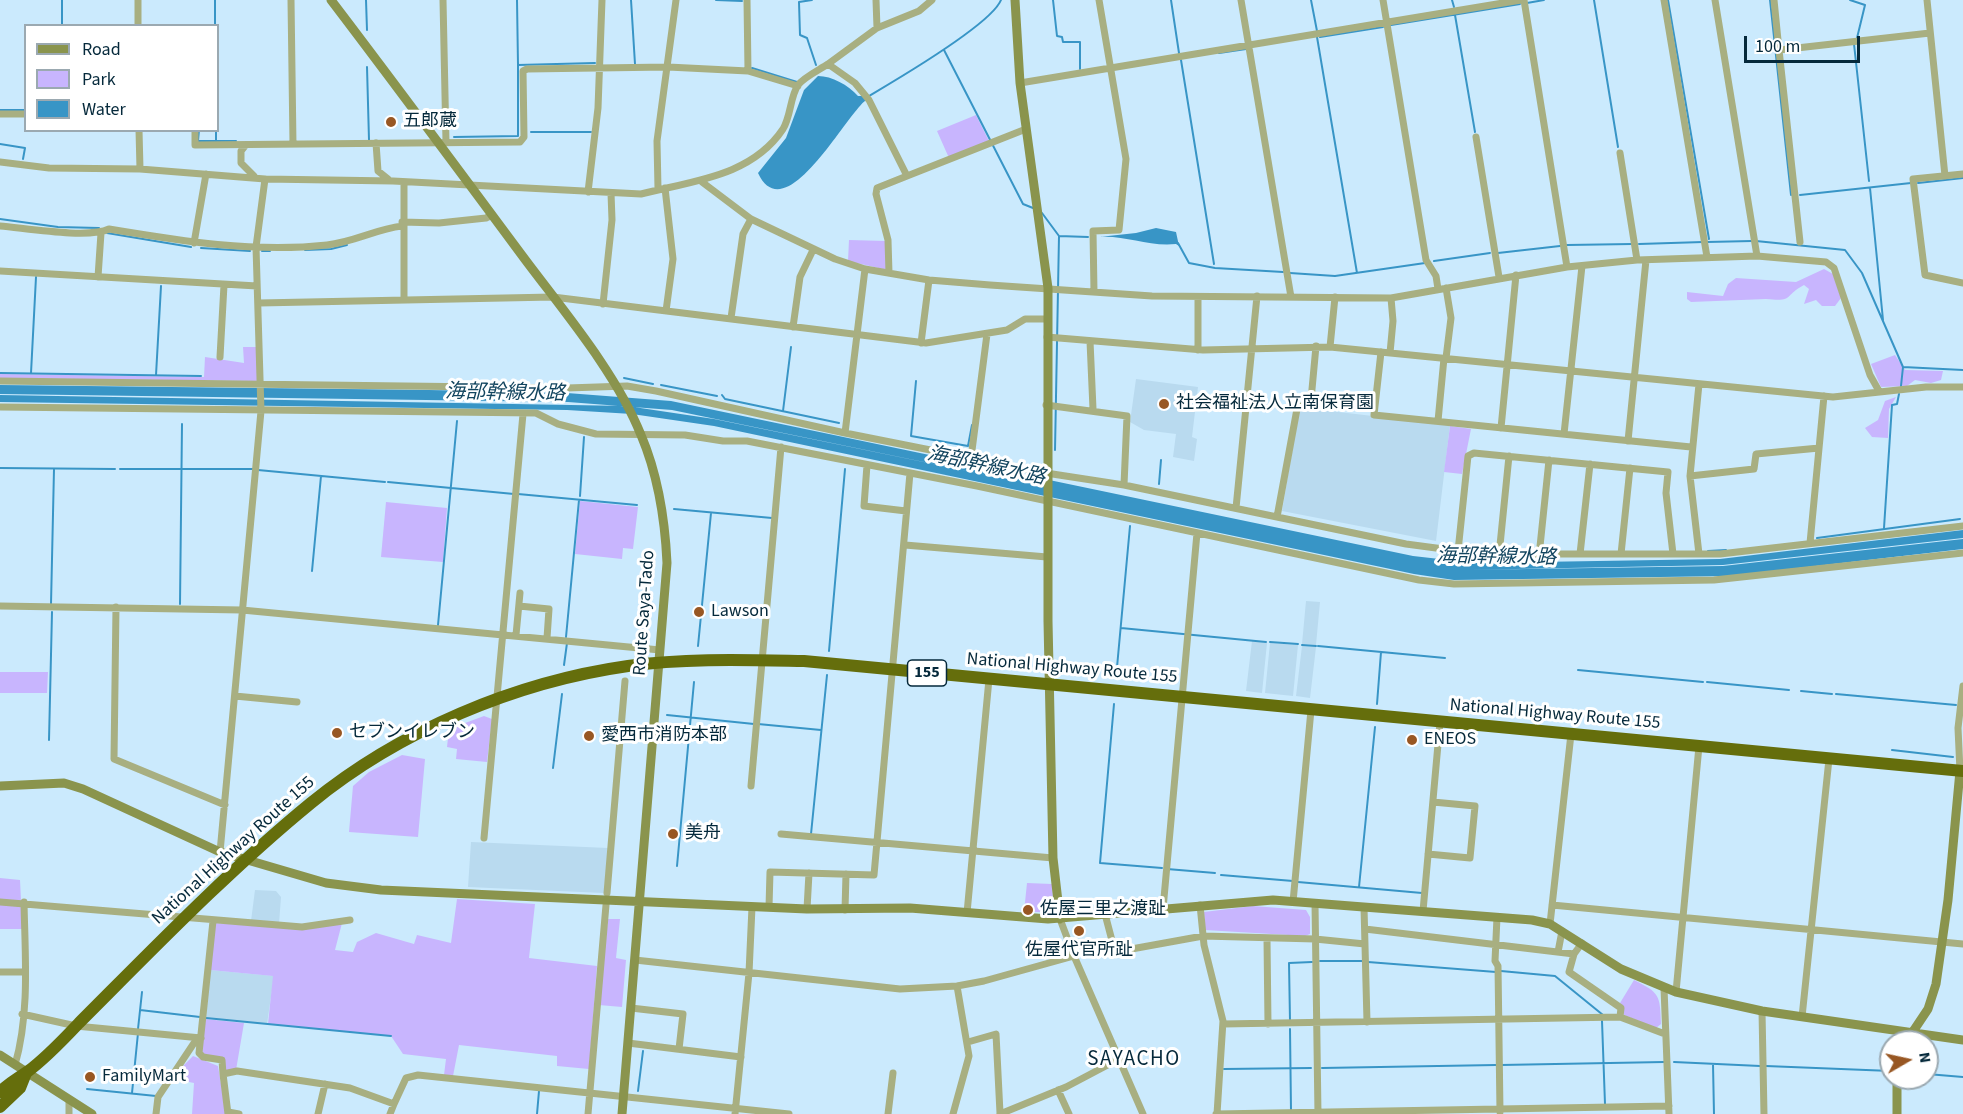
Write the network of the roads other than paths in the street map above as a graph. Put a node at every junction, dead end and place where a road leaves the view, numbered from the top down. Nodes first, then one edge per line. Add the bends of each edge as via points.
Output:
1 (138, 0) edge
2 (291, 0) edge
3 (331, 0) edge
4 (443, 0) edge
5 (602, 0) edge
6 (676, 0) edge
7 (747, 0) edge
8 (876, 0) edge
9 (932, 0) edge
10 (1015, 0) edge
11 (1099, 0) edge
12 (1241, 0) edge
13 (1383, 0) edge
14 (1522, 0) edge
15 (1664, 0) edge
16 (1715, 0) edge
17 (1774, 0) edge
18 (1926, 0) edge
19 (1386, 23) junction
20 (138, 24) edge
21 (877, 28) junction
22 (1930, 33) junction
23 (1249, 45) junction
24 (1779, 50) junction
25 (828, 64) junction
26 (668, 67) junction
27 (598, 68) junction
28 (1111, 68) junction
29 (748, 71) junction
30 (1020, 83) junction
31 (798, 86) junction
32 (0, 114) edge
33 (24, 114) edge
34 (1026, 129) junction
35 (140, 132) edge
36 (195, 132) edge
37 (1476, 137) dead end
38 (443, 142) junction
39 (376, 143) junction
40 (293, 144) junction
41 (245, 146) junction
42 (1620, 153) dead end
43 (0, 162) edge
44 (140, 169) junction
45 (206, 174) junction
46 (1963, 174) edge
47 (907, 176) junction
48 (1945, 176) junction
49 (265, 179) junction
50 (393, 181) junction
51 (404, 182) junction
52 (702, 182) junction
53 (469, 184) junction
54 (661, 188) junction
55 (588, 192) junction
56 (611, 193) junction
57 (492, 215) junction
58 (751, 219) junction
59 (402, 224) junction
60 (0, 225) edge
61 (101, 233) junction
62 (1800, 242) dead end
63 (194, 243) junction
64 (256, 247) junction
65 (813, 250) junction
66 (1757, 256) junction
67 (1707, 257) junction
68 (1637, 260) junction
69 (1646, 260) junction
70 (1581, 266) junction
71 (1567, 267) junction
72 (865, 269) junction
73 (0, 271) edge
74 (889, 273) junction
75 (1516, 275) junction
76 (98, 277) junction
77 (1499, 278) junction
78 (929, 280) junction
79 (1963, 283) edge
80 (224, 285) junction
81 (257, 286) junction
82 (1054, 288) junction
83 (1442, 289) junction
84 (1094, 292) junction
85 (1257, 296) junction
86 (553, 297) junction
87 (1198, 297) junction
88 (1291, 297) junction
89 (1335, 297) junction
90 (404, 298) junction
91 (1391, 298) junction
92 (259, 303) junction
93 (603, 304) junction
94 (666, 311) junction
95 (731, 318) junction
96 (1047, 319) junction
97 (793, 327) junction
98 (987, 334) junction
99 (857, 335) junction
100 (1052, 338) junction
101 (1090, 341) junction
102 (921, 342) junction
103 (1316, 346) junction
104 (1330, 347) junction
105 (1252, 349) junction
106 (1198, 350) junction
107 (1381, 352) junction
108 (1390, 353) junction
109 (220, 357) dead end
110 (1445, 358) junction
111 (1507, 364) junction
112 (1570, 370) junction
113 (1635, 377) junction
114 (0, 381) edge
115 (1699, 384) junction
116 (262, 385) junction
117 (1963, 387) edge
118 (618, 388) junction
119 (1879, 391) junction
120 (1824, 396) junction
121 (1051, 405) junction
122 (0, 407) edge
123 (261, 409) junction
124 (1092, 409) junction
125 (523, 414) junction
126 (1438, 422) junction
127 (1501, 428) junction
128 (844, 433) junction
129 (1564, 434) junction
130 (642, 436) junction
131 (1628, 441) junction
132 (781, 447) junction
133 (1691, 447) junction
134 (1819, 448) junction
135 (1509, 456) junction
136 (971, 458) junction
137 (1549, 460) junction
138 (1590, 464) junction
139 (867, 465) junction
140 (1630, 468) junction
141 (910, 473) junction
142 (1046, 473) junction
143 (1690, 476) junction
144 (1124, 485) junction
145 (1046, 500) junction
146 (1236, 508) junction
147 (906, 511) junction
148 (1277, 517) junction
149 (1963, 526) edge
150 (1197, 533) junction
151 (1810, 543) junction
152 (905, 545) junction
153 (1458, 551) junction
154 (1963, 553) edge
155 (1580, 554) junction
156 (1622, 554) junction
157 (1673, 554) junction
158 (1699, 554) junction
159 (1499, 555) junction
160 (1539, 556) junction
161 (1047, 557) junction
162 (520, 593) dead end
163 (0, 606) edge
164 (519, 606) junction
165 (116, 607) junction
166 (242, 610) junction
167 (502, 634) junction
168 (516, 635) junction
169 (547, 638) junction
170 (660, 650) junction
171 (763, 661) junction
172 (659, 664) junction
173 (892, 670) junction
174 (989, 680) junction
175 (625, 681) dead end
176 (1049, 685) junction
177 (1963, 686) edge
178 (235, 696) junction
179 (1181, 697) junction
180 (496, 700) junction
181 (297, 702) dead end
182 (1311, 710) junction
183 (1440, 722) junction
184 (1571, 735) junction
185 (1699, 746) junction
186 (1828, 759) junction
187 (1961, 771) edge
188 (0, 786) edge
189 (751, 786) dead end
190 (1432, 802) junction
191 (225, 805) junction
192 (781, 834) dead end
193 (484, 838) dead end
194 (876, 842) junction
195 (973, 851) junction
196 (220, 852) junction
197 (1428, 854) junction
198 (1053, 858) junction
199 (246, 860) junction
200 (808, 873) junction
201 (846, 874) junction
202 (607, 893) dead end
203 (640, 901) junction
204 (0, 902) edge
205 (24, 902) junction
206 (1293, 902) junction
207 (1315, 903) junction
208 (606, 905) dead end
209 (1200, 905) junction
210 (1552, 905) junction
211 (752, 907) junction
212 (1364, 907) junction
213 (769, 908) junction
214 (807, 909) junction
215 (1163, 909) junction
216 (845, 910) junction
217 (1423, 911) junction
218 (967, 913) junction
219 (1105, 914) junction
220 (184, 917) junction
221 (1497, 917) junction
222 (1683, 917) junction
223 (1060, 919) junction
224 (350, 920) dead end
225 (213, 921) junction
226 (1550, 924) junction
227 (1812, 929) junction
228 (1365, 930) junction
229 (1562, 931) junction
230 (1203, 936) junction
231 (1267, 939) junction
232 (1315, 939) junction
233 (1940, 942) junction
234 (1496, 943) junction
235 (1582, 943) junction
236 (1963, 944) edge
237 (1365, 945) junction
238 (1558, 952) junction
239 (1574, 954) junction
240 (1074, 956) junction
241 (635, 960) junction
242 (0, 972) edge
243 (25, 972) junction
244 (750, 973) junction
245 (957, 986) junction
246 (1664, 988) junction
247 (1676, 992) junction
248 (631, 1008) junction
249 (1762, 1011) junction
250 (22, 1014) junction
251 (1620, 1017) junction
252 (1802, 1017) junction
253 (1499, 1019) junction
254 (1367, 1022) junction
255 (1223, 1024) junction
256 (1268, 1024) junction
257 (1316, 1024) junction
258 (76, 1026) junction
259 (1891, 1030) edge
260 (1914, 1030) edge
261 (1665, 1034) junction
262 (1939, 1037) edge
263 (201, 1038) junction
264 (1963, 1040) edge
265 (628, 1042) junction
266 (968, 1042) junction
267 (680, 1048) junction
268 (0, 1055) edge
269 (741, 1057) junction
270 (1119, 1059) junction
271 (15, 1065) junction
272 (26, 1073) junction
273 (893, 1073) dead end
274 (223, 1074) junction
275 (325, 1084) junction
276 (1058, 1090) junction
277 (1897, 1090) edge
278 (0, 1092) edge
279 (590, 1093) junction
280 (623, 1097) junction
281 (69, 1100) junction
282 (394, 1104) junction
283 (0, 1107) edge
284 (1669, 1110) edge
285 (735, 1111) edge
286 (1500, 1112) edge
287 (228, 1113) edge
288 (1318, 1113) edge
289 (69, 1114) edge
290 (92, 1114) edge
291 (156, 1114) edge
292 (239, 1114) edge
293 (318, 1114) edge
294 (390, 1114) edge
295 (588, 1114) edge
296 (622, 1114) edge
297 (789, 1114) edge
298 (888, 1114) edge
299 (953, 1114) edge
300 (1000, 1114) edge
301 (1069, 1114) edge
302 (1143, 1114) edge
303 (1216, 1114) edge
304 (1764, 1114) edge
305 (1897, 1114) edge

1 - 20 street
2 - 40 street
3 - 38 street, Route Saya-Tado
4 - 38 street
5 - 27 street
6 - 26 street
7 - 29 street
8 - 21 street
9 - 21 street via 919,11
10 - 30 street
11 - 28 street
12 - 23 street
13 - 19 street
14 - 19 street
14 - 71 street
15 - 67 street
16 - 66 street
17 - 24 street
18 - 22 street
19 - 23 street
19 - 83 street via 1426,260
21 - 25 street
22 - 24 street
22 - 48 street
23 - 28 street
23 - 88 street
24 - 62 street
25 - 31 street
25 - 47 street via 855,82 867,97
26 - 27 street
26 - 29 street
26 - 54 street via 657,141
27 - 38 street via 523,70 524,137 520,142
27 - 55 street via 598,108
28 - 30 street
28 - 84 street via 1126,159 1119,230 1093,231
29 - 31 street
30 - 34 street
31 - 52 street via 783,129 761,152 737,169
32 - 33 street
34 - 47 street
34 - 82 street
35 - 44 street
36 - 41 street via 195,145
37 - 77 street
38 - 39 street
38 - 53 street, Route Saya-Tado
39 - 40 street
39 - 50 street via 378,171
40 - 41 street
41 - 49 street via 241,163 250,175
42 - 68 street
43 - 44 street via 49,168
44 - 45 street
45 - 49 street
45 - 63 street
46 - 48 street
47 - 74 street via 877,188 890,247
48 - 79 street via 1913,179 1924,275
49 - 50 street
49 - 64 street
50 - 51 street
51 - 53 street
51 - 59 street
52 - 54 street
52 - 58 street
53 - 55 street
53 - 57 street, Route Saya-Tado
54 - 56 street via 641,194
54 - 94 street via 673,259
55 - 56 street
56 - 93 street
57 - 59 street
57 - 86 street, Route Saya-Tado
58 - 65 street
58 - 95 street via 742,234
59 - 64 street via 356,241
59 - 90 street
60 - 61 street
61 - 63 street via 109,229
61 - 76 street
63 - 64 street
64 - 81 street
65 - 72 street
65 - 97 street via 800,277
66 - 67 street
66 - 119 street via 1830,263
67 - 69 street
68 - 69 street
68 - 70 street
69 - 113 street
70 - 71 street
70 - 112 street
71 - 75 street
72 - 74 street
72 - 99 street
73 - 76 street
74 - 78 street
75 - 77 street
75 - 111 street
76 - 80 street
77 - 83 street
78 - 82 street
78 - 102 street
80 - 81 street
80 - 109 street
81 - 92 street
82 - 84 street
82 - 96 street
83 - 91 street
83 - 110 street via 1451,318
84 - 87 street
85 - 87 street
85 - 88 street
85 - 105 street
86 - 90 street
86 - 93 street
86 - 118 street, Route Saya-Tado
87 - 106 street
88 - 89 street
89 - 91 street
89 - 104 street
90 - 92 street
91 - 108 street
92 - 116 street
93 - 94 street
94 - 95 street
95 - 97 street
96 - 98 street via 1025,319 1007,330
96 - 100 street
97 - 99 street
98 - 102 street
98 - 136 street
99 - 102 street
99 - 128 street
100 - 101 street
100 - 121 street
101 - 106 street
101 - 124 street
103 - 104 street
103 - 105 street
103 - 148 street via 1311,400 1297,409
104 - 107 street
105 - 106 street
105 - 146 street
107 - 108 street
107 - 126 street via 1374,415
108 - 110 street
110 - 111 street
110 - 126 street
111 - 112 street
111 - 127 street
112 - 113 street
112 - 129 street
113 - 115 street
113 - 131 street
114 - 116 street
115 - 120 street
115 - 133 street
116 - 118 street
116 - 123 street
117 - 119 street
118 - 128 street via 656,391
118 - 130 street, Route Saya-Tado
119 - 120 street
120 - 134 street
121 - 124 street
121 - 142 street
122 - 123 street
123 - 125 street
123 - 166 street
124 - 144 street via 1127,416
125 - 130 street via 537,412 558,424 596,434
125 - 167 street
126 - 127 street
127 - 129 street
128 - 136 street
129 - 131 street
130 - 132 street via 685,435
130 - 170 street, Route Saya-Tado via 655,476 665,529 667,563
131 - 133 street
132 - 139 street
132 - 171 street
133 - 143 street
134 - 143 street via 1756,454 1754,469
134 - 151 street
135 - 137 street
135 - 153 street via 1468,456
135 - 159 street
136 - 142 street
137 - 138 street
137 - 160 street
138 - 140 street
138 - 155 street
139 - 141 street
139 - 147 street via 864,506
140 - 156 street
140 - 157 street via 1668,472 1666,493
141 - 145 street
141 - 147 street
142 - 144 street
142 - 145 street
143 - 158 street
144 - 146 street
145 - 150 street
145 - 161 street
146 - 148 street
147 - 152 street
148 - 153 street
149 - 151 street
150 - 154 street via 1454,584 1714,580
150 - 179 street
151 - 158 street
152 - 161 street
152 - 173 street
153 - 159 street
155 - 156 street
155 - 160 street
156 - 157 street
157 - 158 street
159 - 160 street
161 - 176 street
162 - 164 street
163 - 165 street
164 - 168 street
164 - 169 street via 549,609
165 - 166 street
165 - 191 street via 114,759
166 - 167 street
166 - 178 street
167 - 168 street
167 - 180 street
168 - 169 street
169 - 170 street
170 - 172 street, Route Saya-Tado
171 - 172 highway, National Highway Route 155 / 155
171 - 173 highway, National Highway Route 155 / 155
171 - 189 street
172 - 180 highway, National Highway Route 155 / 155 via 576,676
172 - 203 street, Route Saya-Tado
173 - 174 highway, National Highway Route 155 / 155
173 - 194 street
174 - 176 highway, National Highway Route 155 / 155
174 - 195 street
175 - 202 street
176 - 179 highway, National Highway Route 155 / 155
176 - 198 street
177 - 187 street via 1958,728
178 - 181 street
178 - 191 street
179 - 182 highway, National Highway Route 155 / 155
179 - 215 street
180 - 193 street
180 - 199 highway, National Highway Route 155 / 155 via 430,729 363,766 313,802
182 - 183 highway, National Highway Route 155 / 155
182 - 206 street
183 - 184 highway, National Highway Route 155 / 155
183 - 190 street
184 - 185 highway, National Highway Route 155 / 155
184 - 210 street
185 - 186 highway, National Highway Route 155 / 155
185 - 222 street
186 - 187 highway, National Highway Route 155 / 155
186 - 227 street
187 - 233 street
188 - 196 street via 64,783
190 - 197 street
190 - 197 street via 1475,806 1470,858
191 - 196 street
192 - 194 street
194 - 195 street
194 - 201 street via 874,875
195 - 198 street
195 - 218 street
196 - 199 street
197 - 217 street
198 - 223 street
199 - 203 street via 326,883 381,890
199 - 220 highway, National Highway Route 155 / 155
200 - 201 street
200 - 213 street via 770,872
200 - 214 street
201 - 216 street
203 - 211 street
203 - 241 street, Route Saya-Tado
204 - 205 street
205 - 220 street
205 - 243 street
206 - 207 street
206 - 209 street
207 - 212 street
207 - 232 street
208 - 279 street
209 - 215 street
209 - 230 street
210 - 222 street
210 - 226 street
211 - 213 street
211 - 244 street
212 - 217 street
212 - 228 street
213 - 214 street
214 - 216 street
215 - 219 street
216 - 218 street
217 - 221 street
218 - 223 street
219 - 223 street
219 - 230 street via 1115,952
220 - 225 street
220 - 258 highway, National Highway Route 155 / 155
221 - 226 street
221 - 234 street
222 - 227 street
222 - 247 street
223 - 240 street
224 - 225 street via 302,927
225 - 263 street
226 - 229 street
227 - 233 street
227 - 252 street
228 - 234 street
228 - 237 street
229 - 235 street
229 - 238 street
230 - 231 street
230 - 255 street
231 - 232 street
231 - 256 street
232 - 237 street
232 - 257 street
233 - 236 street
233 - 260 street via 1932,997
234 - 238 street
234 - 253 street
235 - 239 street
235 - 246 street via 1621,969
237 - 254 street
238 - 239 street
239 - 251 street via 1569,972 1621,1008
240 - 245 street
240 - 270 street
241 - 244 street
241 - 248 street, Route Saya-Tado
242 - 243 street
243 - 250 street
244 - 245 street via 900,989
244 - 269 street
245 - 266 street
246 - 247 street
246 - 261 street
247 - 249 street
248 - 265 street, Route Saya-Tado
248 - 267 street via 682,1014
249 - 252 street
249 - 304 street
250 - 258 street
250 - 271 street
251 - 253 street
251 - 261 street
252 - 259 street
253 - 254 street
253 - 286 street
254 - 257 street
255 - 256 street
255 - 303 street
256 - 257 street
257 - 288 street
258 - 263 street
258 - 272 highway, National Highway Route 155 / 155
261 - 284 street
262 - 264 street
263 - 274 street via 201,1056 222,1060
263 - 291 street via 158,1097
265 - 267 street
265 - 280 street, Route Saya-Tado
266 - 299 street via 969,1056
266 - 300 street via 996,1034
267 - 269 street
268 - 271 street
269 - 285 street
270 - 276 street
270 - 302 street
271 - 272 street
272 - 278 highway, National Highway Route 155 / 155
272 - 281 street
272 - 283 highway, National Highway Route 155 / 155 via 20,1088
273 - 298 street
274 - 275 street via 237,1071
274 - 287 street
275 - 282 street via 350,1088
275 - 293 street
276 - 300 street
276 - 301 street
277 - 305 street
279 - 280 street
279 - 282 street via 412,1075 406,1078
279 - 295 street
280 - 285 street
280 - 296 street, Route Saya-Tado
281 - 289 street
281 - 290 street
282 - 294 street
284 - 286 street
285 - 297 street
286 - 288 street
287 - 292 street
288 - 303 street

